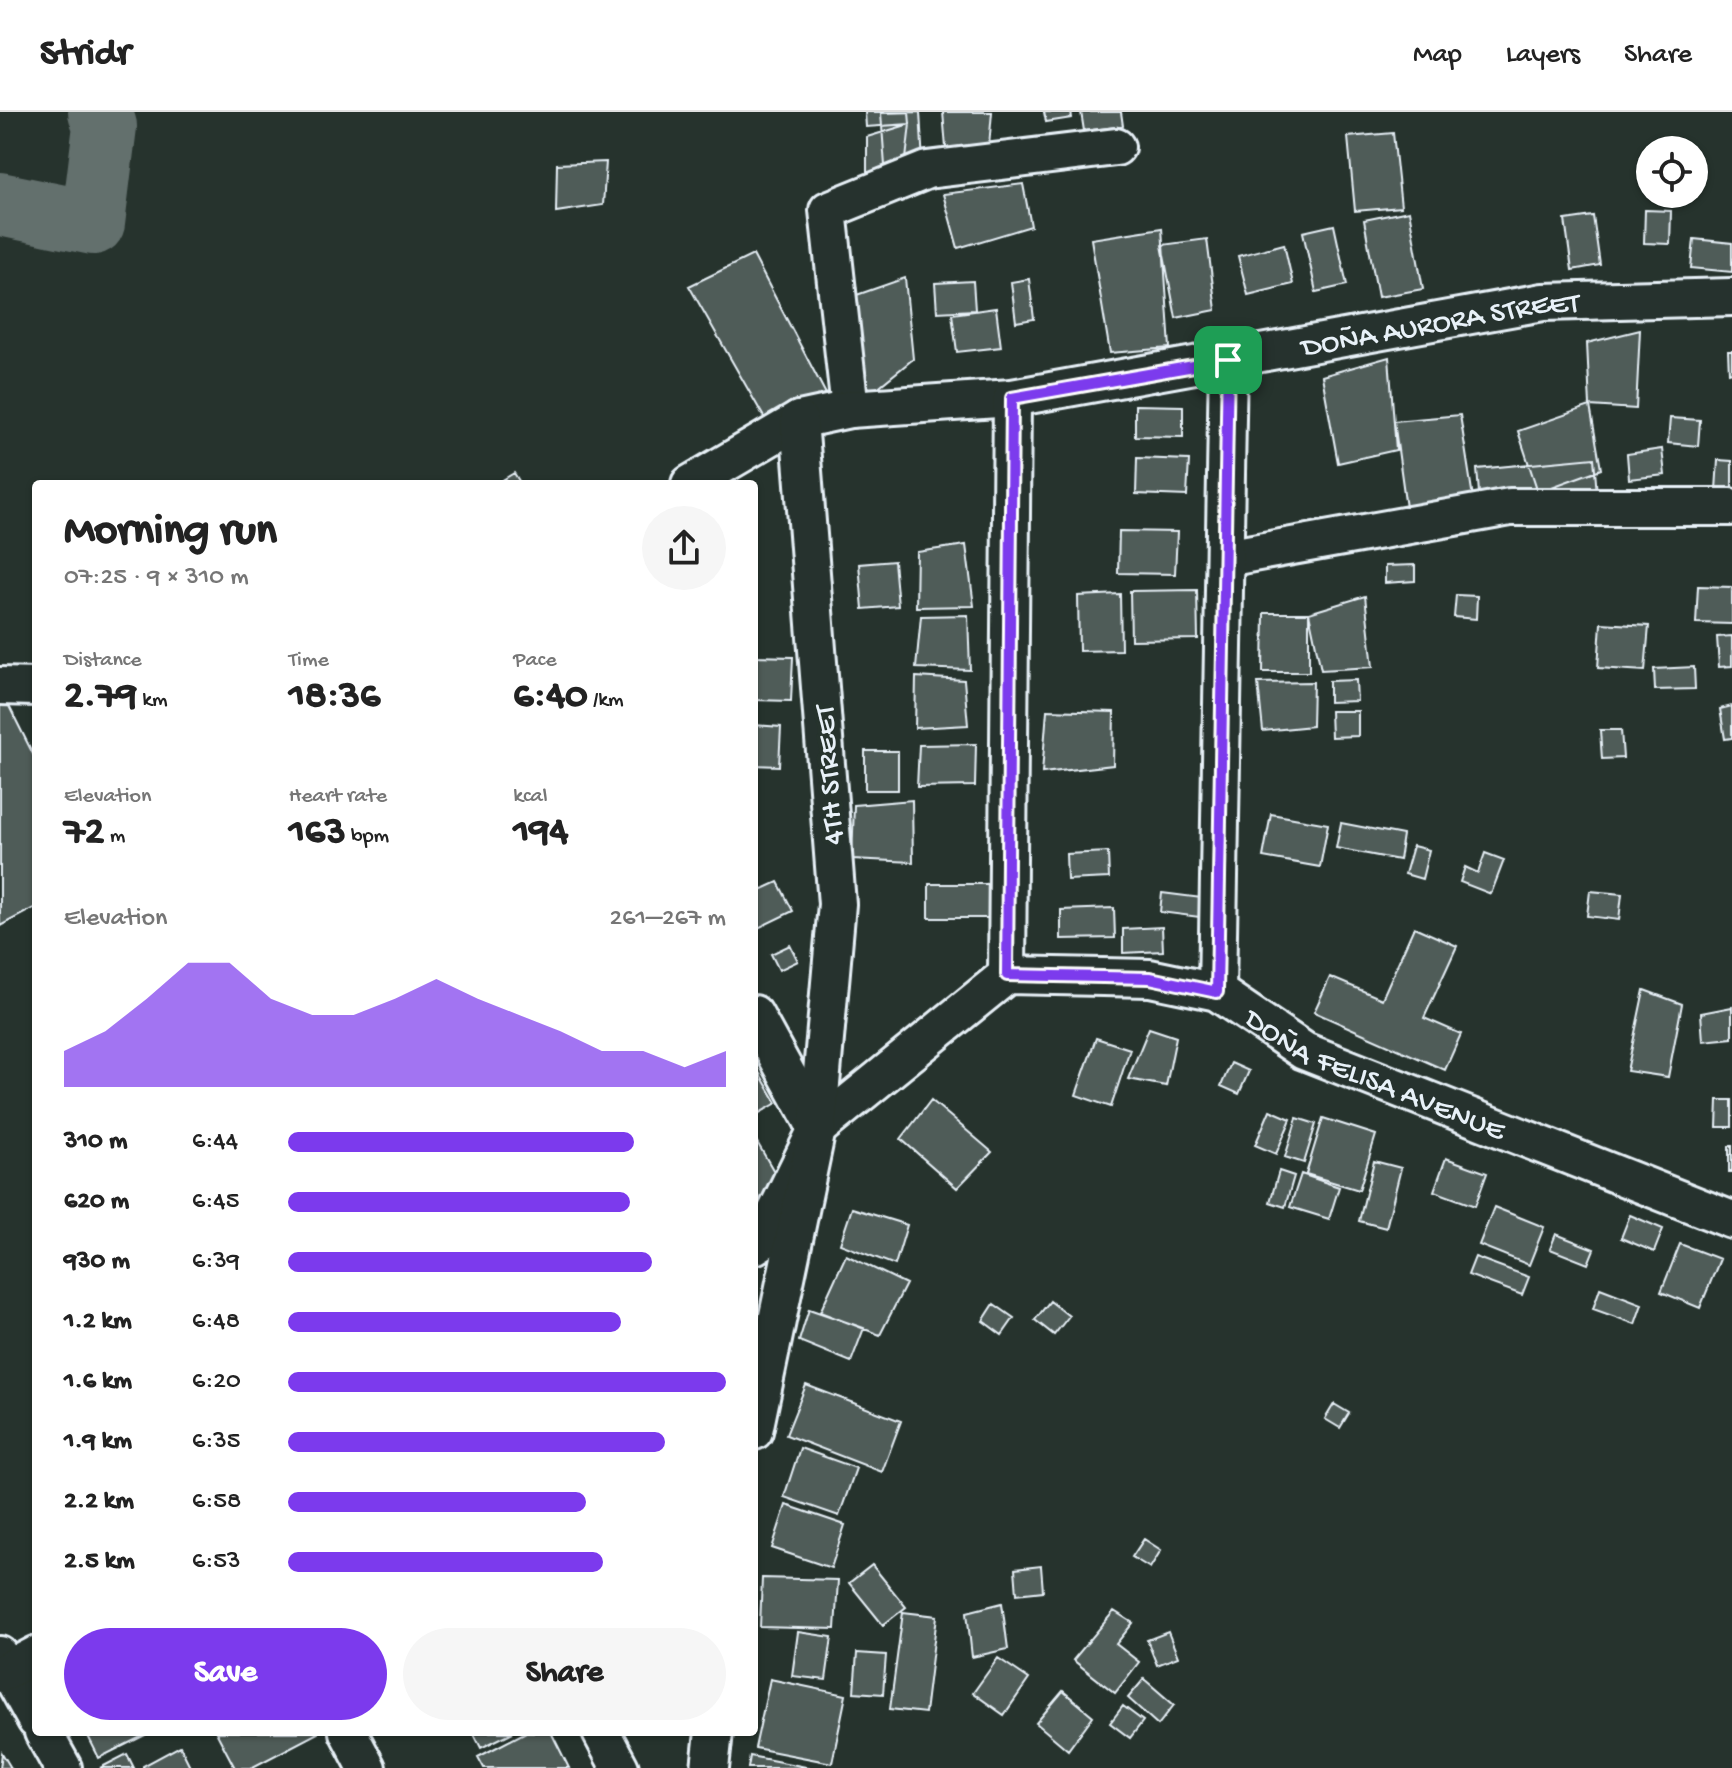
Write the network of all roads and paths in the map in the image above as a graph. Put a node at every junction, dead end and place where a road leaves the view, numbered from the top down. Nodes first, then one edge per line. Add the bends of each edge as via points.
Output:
1 (1116, 147) dead end
2 (1732, 297) edge
3 (1228, 360) junction
4 (1012, 398) junction
5 (850, 409) junction
6 (799, 420) junction
7 (697, 480) edge
8 (1730, 507) dead end
9 (1225, 558) junction
10 (0, 686) edge
11 (32, 687) edge
12 (1007, 975) junction
13 (1217, 992) junction
14 (758, 1021) edge
15 (817, 1129) junction
16 (1732, 1220) edge
17 (758, 1244) edge
18 (758, 1412) edge
19 (11, 1663) edge
20 (32, 1711) edge
21 (45, 1736) edge
22 (350, 1736) edge
23 (603, 1736) edge
24 (714, 1736) edge
25 (63, 1768) edge
26 (367, 1768) edge
27 (620, 1768) edge
28 (710, 1768) edge

1 - 5 street via 927,170 828,210
2 - 3 street, DOÑA AURORA STREET via 1543,302
3 - 4 street, DOÑA AURORA STREET
3 - 9 street
4 - 5 street, DOÑA AURORA STREET
4 - 12 street
5 - 6 street, DOÑA AURORA STREET
6 - 7 street, DOÑA AURORA STREET
6 - 15 street, 4TH STREET via 837,904
8 - 9 street via 1510,507
9 - 13 street
10 - 11 street
12 - 13 street, DOÑA FELISA AVENUE via 1150,978
12 - 15 street
13 - 16 street, DOÑA FELISA AVENUE via 1304,1051
14 - 15 street
15 - 17 street
15 - 18 street
19 - 20 street
21 - 25 street
22 - 26 street
23 - 27 street
24 - 28 street

